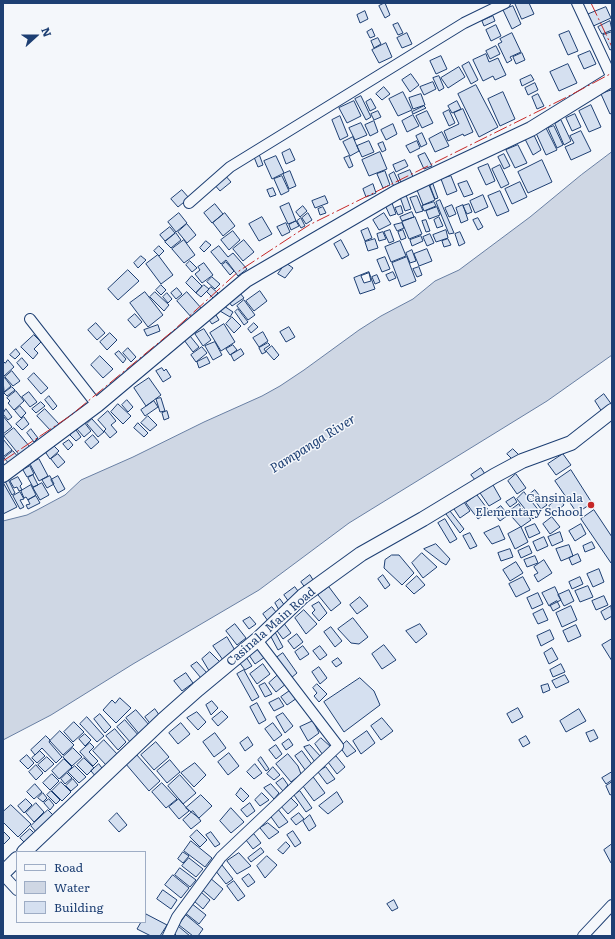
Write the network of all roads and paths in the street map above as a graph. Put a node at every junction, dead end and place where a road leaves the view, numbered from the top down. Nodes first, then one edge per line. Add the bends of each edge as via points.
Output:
1 (505, 3) edge
2 (577, 3) edge
3 (612, 78) edge
4 (189, 203) dead end
5 (30, 318) dead end
6 (97, 405) junction
7 (612, 411) edge
8 (3, 475) edge
9 (257, 640) junction
10 (25, 851) edge
11 (16, 860) edge
12 (3, 874) edge
13 (16, 889) edge
14 (612, 905) edge
15 (168, 936) edge
16 (583, 936) edge

1 - 4 street via 464,23 230,167
2 - 3 street
3 - 6 street via 531,129 397,192 246,280
5 - 6 street
6 - 8 street
7 - 9 street, Casinala Main Road via 571,442 522,461 361,554 303,596
9 - 10 street, Casinala Main Road via 163,720
9 - 15 street via 338,746 221,857 177,917
11 - 12 street
12 - 13 street
14 - 16 street

